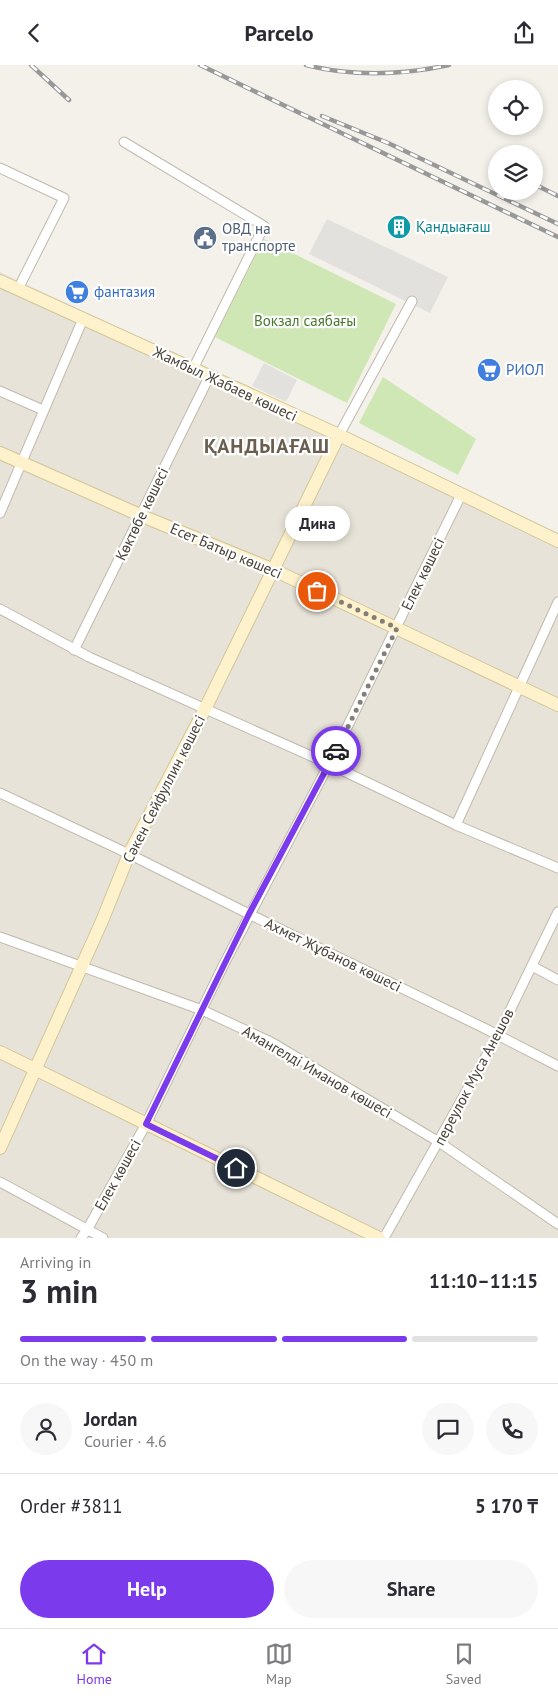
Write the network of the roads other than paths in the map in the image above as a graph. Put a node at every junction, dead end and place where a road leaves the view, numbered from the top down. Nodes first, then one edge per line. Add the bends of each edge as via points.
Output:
1 (124, 142) dead end
2 (0, 168) edge
3 (0, 281) edge
4 (18, 289) junction
5 (412, 301) dead end
6 (83, 319) junction
7 (193, 369) junction
8 (210, 377) junction
9 (0, 391) edge
10 (43, 410) junction
11 (339, 435) junction
12 (0, 453) edge
13 (21, 463) junction
14 (461, 495) junction
15 (0, 513) edge
16 (142, 516) junction
17 (558, 541) edge
18 (274, 570) junction
19 (558, 602) edge
20 (0, 609) edge
21 (397, 628) junction
22 (74, 650) junction
23 (519, 687) junction
24 (558, 705) edge
25 (205, 709) junction
26 (329, 764) junction
27 (0, 793) edge
28 (456, 825) junction
29 (129, 853) junction
30 (558, 868) edge
31 (558, 913) edge
32 (249, 914) junction
33 (0, 937) edge
34 (82, 965) junction
35 (532, 966) junction
36 (558, 980) edge
37 (202, 1010) junction
38 (498, 1035) junction
39 (0, 1052) edge
40 (558, 1066) edge
41 (36, 1070) junction
42 (146, 1124) junction
43 (439, 1142) junction
44 (0, 1148) edge
45 (0, 1182) edge
46 (558, 1224) edge
47 (87, 1230) junction
48 (81, 1238) edge
49 (103, 1238) edge
50 (379, 1238) edge
51 (384, 1238) edge

1 - 7 street via 264,226
2 - 4 street via 64,198
3 - 4 street, Жамбыл Жабаев көшесі
4 - 6 street, Жамбыл Жабаев көшесі
5 - 11 street
6 - 7 street, Жамбыл Жабаев көшесі
6 - 10 street
7 - 8 street, Жамбыл Жабаев көшесі
8 - 11 street, Жамбыл Жабаев көшесі
8 - 16 street, Көктөбе көшесі
9 - 10 street
10 - 13 street
11 - 14 street, Жамбыл Жабаев көшесі
11 - 18 street, Сәкен Сейфуллин көшесі
12 - 13 street, Есет Батыр көшесі
13 - 15 street
13 - 16 street, Есет Батыр көшесі
14 - 17 street, Жамбыл Жабаев көшесі
14 - 21 street, Елек көшесі
16 - 18 street, Есет Батыр көшесі
16 - 22 street, Көктөбе көшесі
18 - 21 street, Есет Батыр көшесі
18 - 25 street, Сәкен Сейфуллин көшесі
19 - 23 street
20 - 22 street
21 - 23 street, Есет Батыр көшесі
21 - 26 street, Елек көшесі
22 - 25 street
23 - 24 street, Есет Батыр көшесі
23 - 28 street
25 - 26 street
25 - 29 street, Сәкен Сейфуллин көшесі
26 - 28 street
26 - 32 street, Елек көшесі
27 - 29 street, Ахмет Жұбанов көшесі
28 - 30 street
29 - 32 street, Ахмет Жұбанов көшесі
29 - 34 street, Сәкен Сейфуллин көшесі
31 - 35 street, переулок Муса Анешов
32 - 37 street, Елек көшесі
32 - 38 street, Ахмет Жұбанов көшесі
33 - 34 street, Амангелді Иманов көшесі
34 - 37 street, Амангелді Иманов көшесі
34 - 41 street, Сәкен Сейфуллин көшесі
35 - 36 street
35 - 38 street, переулок Муса Анешов
37 - 42 street, Елек көшесі
37 - 43 street, Амангелді Иманов көшесі via 271,1042
38 - 40 street, Ахмет Жұбанов көшесі
38 - 43 street, переулок Муса Анешов
39 - 41 street
41 - 42 street
41 - 44 street, Сәкен Сейфуллин көшесі
42 - 47 street, Елек көшесі
42 - 50 street
43 - 46 street, Амангелді Иманов көшесі
43 - 51 street, переулок Муса Анешов
45 - 47 street
47 - 48 street, Елек көшесі
47 - 49 street

